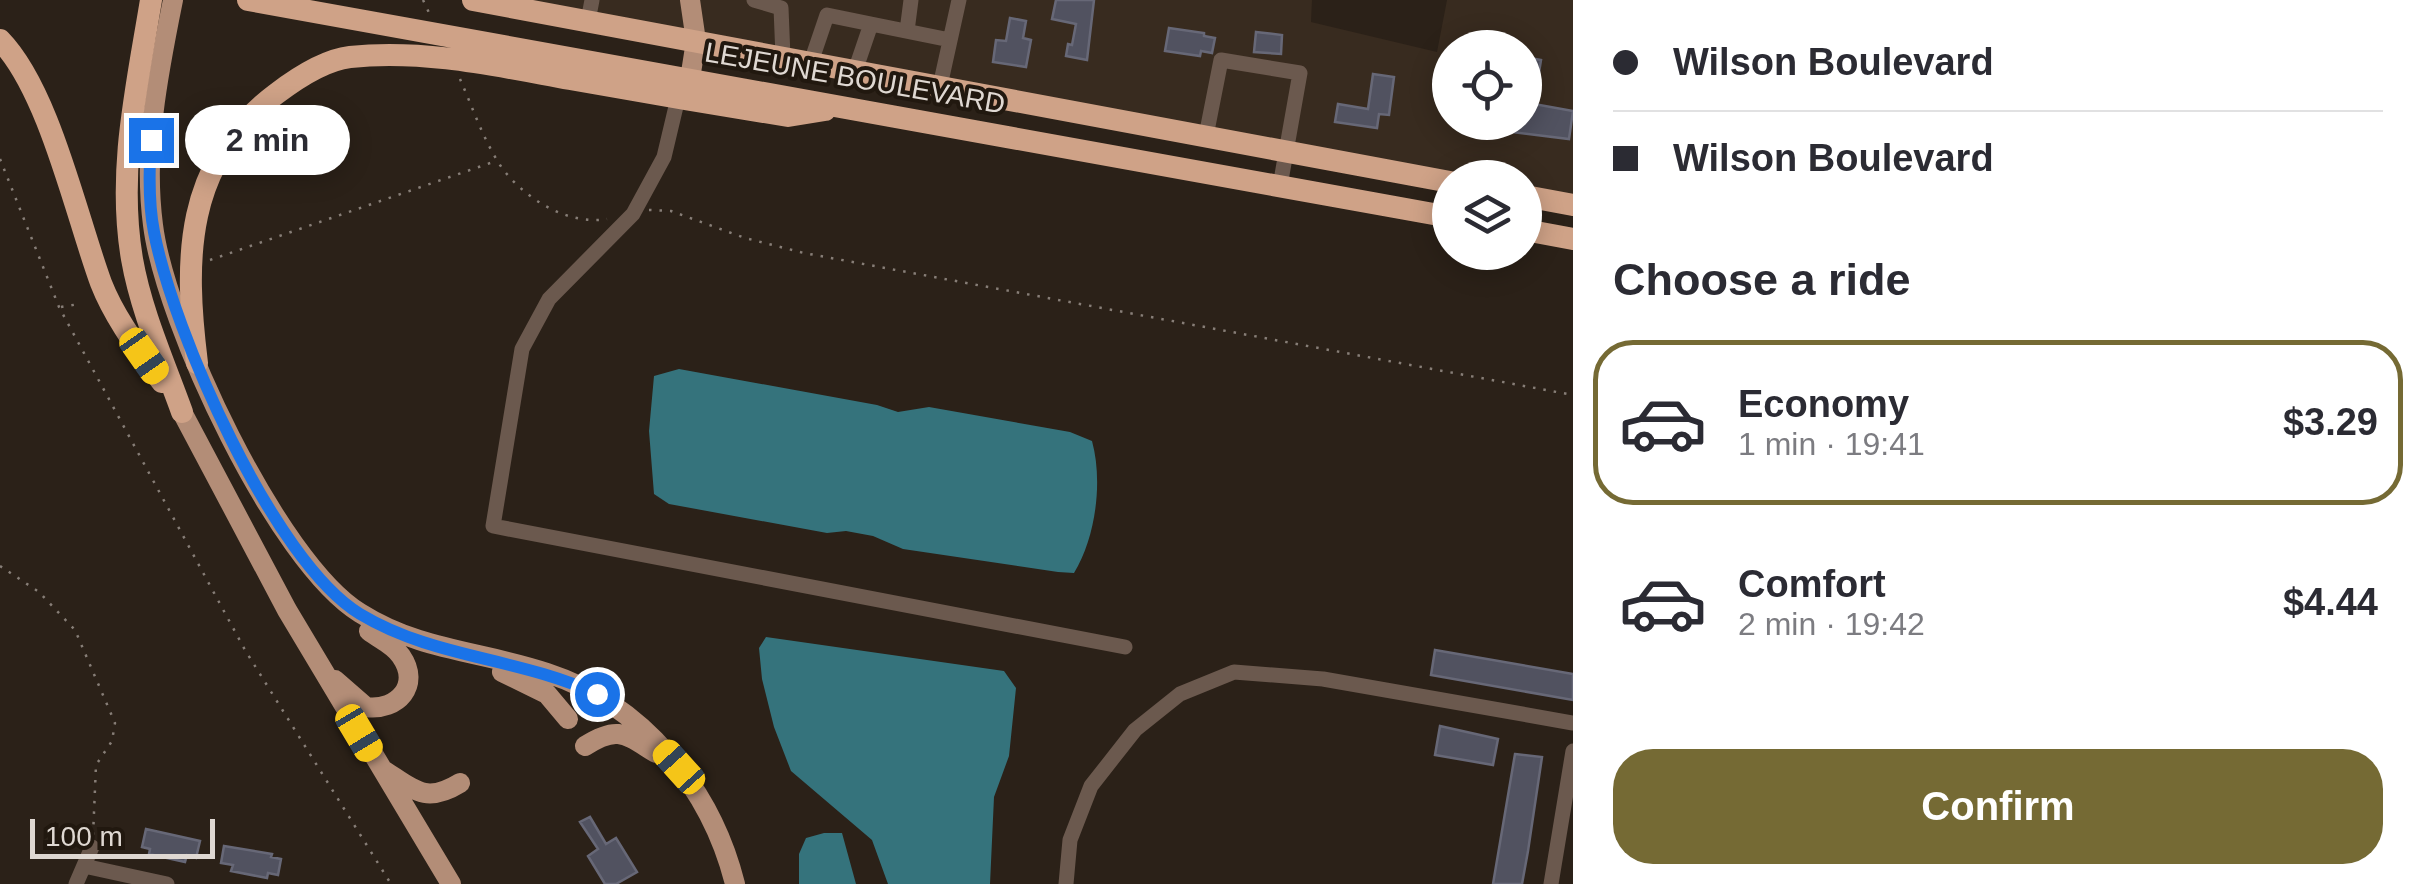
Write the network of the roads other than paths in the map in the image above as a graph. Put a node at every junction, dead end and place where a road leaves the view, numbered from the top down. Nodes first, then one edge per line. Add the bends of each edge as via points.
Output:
1 (151, 0) edge
2 (173, 0) edge
3 (248, 0) edge
4 (473, 0) edge
5 (690, 0) edge
6 (754, 0) edge
7 (912, 0) edge
8 (959, 0) edge
9 (829, 8) edge
10 (590, 11) edge
11 (871, 24) junction
12 (907, 31) junction
13 (155, 38) junction
14 (0, 40) edge
15 (950, 40) junction
16 (696, 41) junction
17 (784, 57) junction
18 (811, 62) junction
19 (855, 70) junction
20 (940, 86) junction
21 (684, 89) junction
22 (1206, 136) junction
23 (1286, 151) junction
24 (1432, 179) edge
25 (1280, 186) junction
26 (1542, 199) edge
27 (1573, 205) edge
28 (1432, 213) edge
29 (1542, 233) edge
30 (1573, 239) edge
31 (196, 363) junction
32 (182, 412) junction
33 (332, 592) junction
34 (1125, 647) dead end
35 (447, 651) junction
36 (318, 666) junction
37 (568, 719) dead end
38 (1573, 724) edge
39 (585, 746) dead end
40 (1573, 752) edge
41 (379, 767) junction
42 (679, 767) junction
43 (460, 783) dead end
44 (92, 847) road end
45 (84, 866) junction
46 (76, 884) edge
47 (168, 884) edge
48 (451, 884) edge
49 (735, 884) edge
50 (1066, 884) edge
51 (1550, 884) edge

1 - 13 highway
2 - 13 main road
3 - 21 highway, LEJEUNE BOULEVARD
4 - 10 highway, LEJEUNE BOULEVARD
5 - 16 main road
6 - 17 street via 781,8
7 - 12 street
8 - 15 street
9 - 11 street
9 - 18 street
10 - 16 highway, LEJEUNE BOULEVARD
11 - 12 street
11 - 19 street
12 - 15 street
13 - 31 main road via 153,229
13 - 32 highway via 132,94 132,259
14 - 32 highway via 38,100 103,287
15 - 20 street
16 - 17 highway, LEJEUNE BOULEVARD
16 - 21 main road
17 - 18 highway, LEJEUNE BOULEVARD
18 - 19 highway, LEJEUNE BOULEVARD
19 - 20 highway, LEJEUNE BOULEVARD
20 - 22 highway, LEJEUNE BOULEVARD
21 - 25 highway, LEJEUNE BOULEVARD via 788,116 844,108
21 - 31 highway via 415,56 346,57 300,76 252,112 223,148 201,199 189,254
21 - 34 street via 664,157 633,214 549,299 522,348 493,526
22 - 23 highway, LEJEUNE BOULEVARD
22 - 23 street via 1221,60 1300,74
23 - 24 highway, LEJEUNE BOULEVARD
23 - 25 street
25 - 28 highway, LEJEUNE BOULEVARD
26 - 27 highway
29 - 30 highway
31 - 33 main road via 252,476
32 - 36 main road
33 - 35 main road via 375,622
33 - 36 main road via 398,652 408,685 392,705 366,707
35 - 37 main road via 537,687
35 - 42 main road via 546,672 597,694 650,734
36 - 41 main road
38 - 50 street via 1323,680 1234,672 1180,694 1135,730 1091,786 1070,840
39 - 42 main road via 618,732
40 - 51 street
41 - 43 main road via 422,794
41 - 48 main road
42 - 49 main road via 723,842
44 - 45 street
45 - 46 street
45 - 47 street

